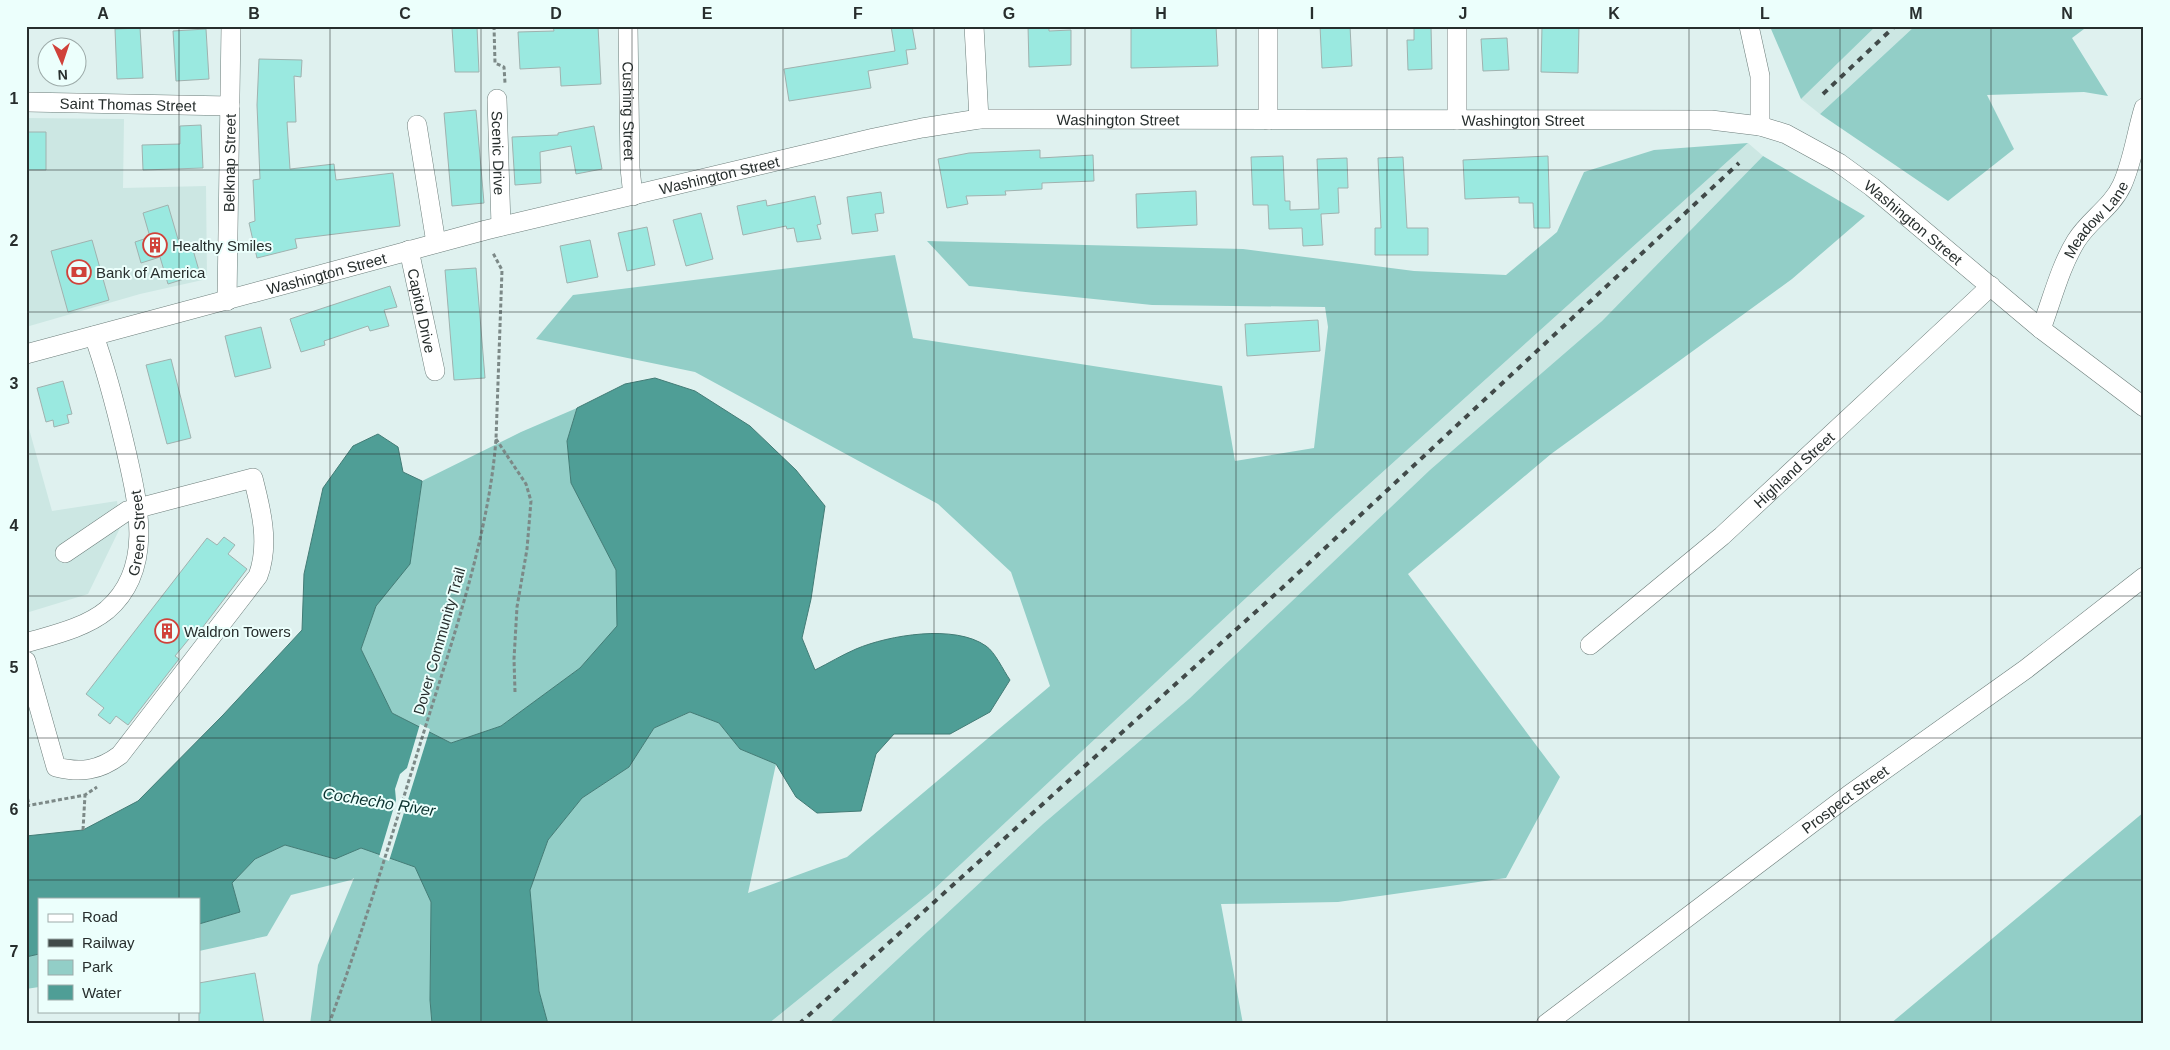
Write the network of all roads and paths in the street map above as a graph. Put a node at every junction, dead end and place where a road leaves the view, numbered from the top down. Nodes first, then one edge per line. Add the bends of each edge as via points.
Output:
1 (231, 26) edge
2 (494, 26) edge
3 (628, 26) edge
4 (974, 26) edge
5 (1268, 26) edge
6 (1457, 26) edge
7 (1749, 26) edge
8 (495, 63) dead end
9 (496, 99) dead end
10 (26, 102) edge
11 (230, 106) junction
12 (2144, 108) edge
13 (979, 119) junction
14 (1268, 120) junction
15 (1457, 120) junction
16 (417, 125) dead end
17 (1760, 126) junction
18 (633, 196) junction
19 (501, 226) junction
20 (436, 243) junction
21 (410, 250) junction
22 (493, 253) dead end
23 (1991, 286) junction
24 (227, 301) junction
25 (2041, 329) junction
26 (94, 336) junction
27 (26, 354) edge
28 (435, 371) dead end
29 (2144, 407) edge
30 (496, 439) junction
31 (138, 507) junction
32 (65, 553) dead end
33 (2144, 577) edge
34 (26, 643) edge
35 (1590, 645) dead end
36 (26, 661) edge
37 (515, 692) dead end
38 (111, 762) junction
39 (26, 792) edge
40 (85, 795) junction
41 (28, 805) edge
42 (83, 830) dead end
43 (329, 1024) edge
44 (1546, 1024) edge

1 - 11 street, Belknap Street
2 - 8 path
3 - 18 street, Cushing Street
4 - 13 street
5 - 14 street
6 - 15 street
7 - 17 street via 1760,76
9 - 19 street, Scenic Drive
10 - 11 street, Saint Thomas Street
11 - 24 street, Belknap Street
12 - 25 street, Meadow Lane via 2121,187 2075,242
13 - 14 street, Washington Street
13 - 18 street, Washington Street via 874,138
14 - 15 street, Washington Street
15 - 17 street, Washington Street via 1712,120
16 - 20 street
17 - 23 street, Washington Street via 1786,134 1839,163
18 - 19 street, Washington Street
19 - 20 street, Washington Street
20 - 21 street, Washington Street
21 - 24 street, Washington Street
21 - 28 street, Capitol Drive
22 - 30 path, Dover Community Trail via 502,270
23 - 25 street, Washington Street
23 - 35 street, Highland Street via 1722,536
24 - 26 street, Washington Street
25 - 29 street, Washington Street
26 - 27 street, Washington Street
26 - 31 street, Green Street via 110,386
30 - 37 path via 526,484 531,501 517,607
30 - 43 path, Dover Community Trail via 485,511 454,634 358,946
31 - 32 street via 126,511
31 - 34 street, Green Street via 139,544 132,577 124,591 106,610 88,621
31 - 38 street via 254,478 263,519 262,566 258,576 126,749
33 - 44 street, Prospect Street via 2026,669 1849,795
36 - 38 street via 56,767 84,771
38 - 40 path via 102,784
39 - 41 path
40 - 41 path
40 - 42 path

